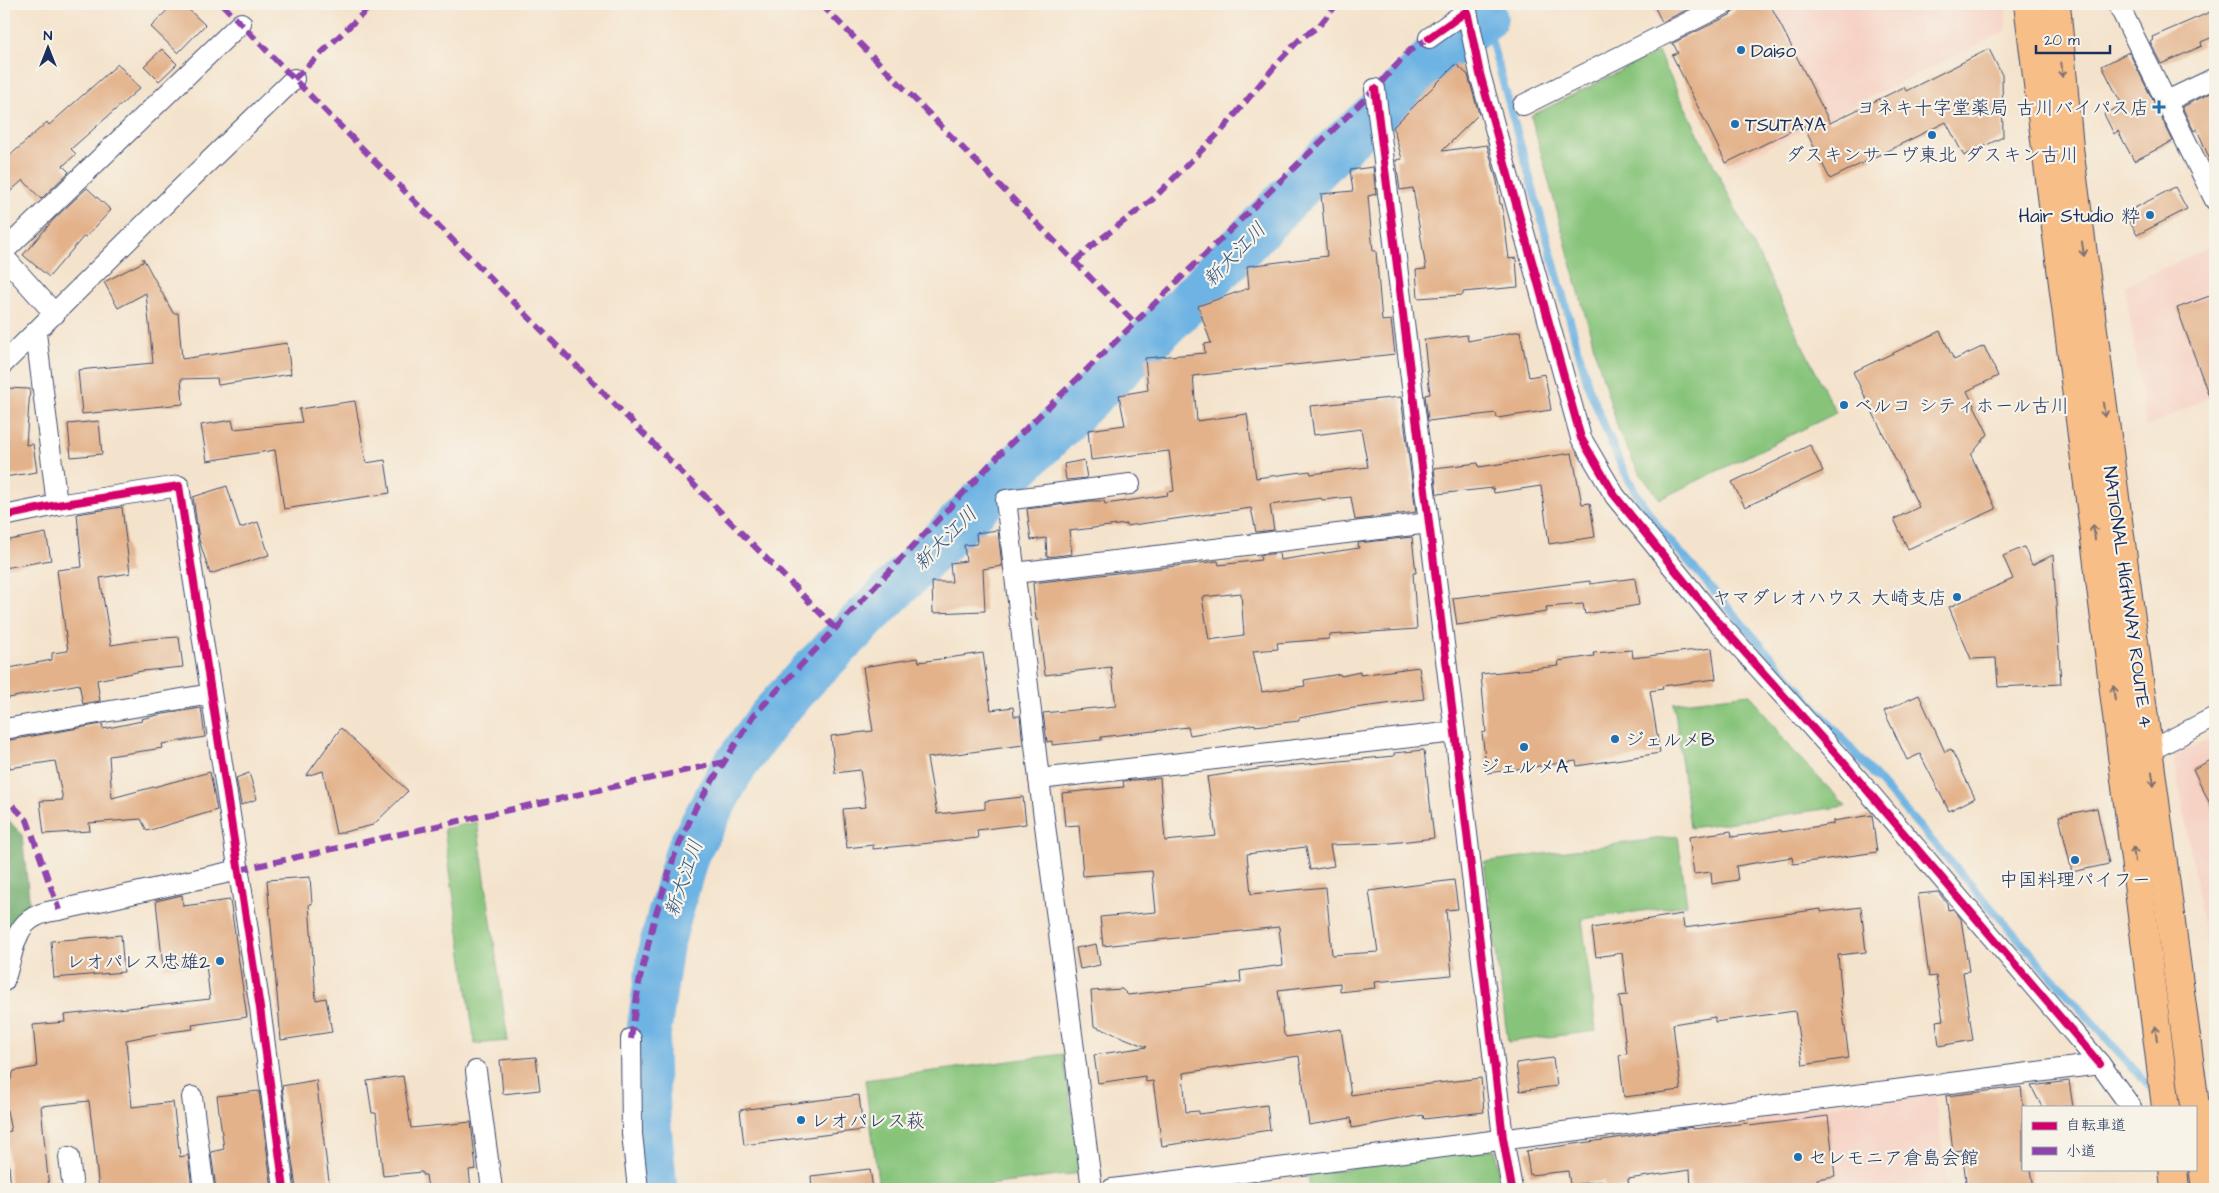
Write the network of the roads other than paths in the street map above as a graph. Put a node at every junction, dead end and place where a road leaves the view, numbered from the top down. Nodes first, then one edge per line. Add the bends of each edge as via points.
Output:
1 (1725, 4) edge
2 (2028, 4) edge
3 (2056, 4) edge
4 (2118, 4) edge
5 (241, 23) dead end
6 (1429, 38) dead end
7 (2215, 78) edge
8 (294, 79) dead end
9 (1375, 90) dead end
10 (2167, 101) junction
11 (1523, 105) dead end
12 (2215, 200) edge
13 (4, 251) edge
14 (4, 257) edge
15 (55, 314) junction
16 (36, 333) junction
17 (4, 363) edge
18 (1130, 484) dead end
19 (57, 505) junction
20 (4, 516) edge
21 (1429, 524) junction
22 (1015, 573) junction
23 (211, 694) junction
24 (2215, 717) edge
25 (4, 729) edge
26 (1455, 732) junction
27 (2149, 751) junction
28 (1039, 779) junction
29 (239, 870) junction
30 (4, 981) edge
31 (631, 1039) dead end
32 (2100, 1064) junction
33 (476, 1071) dead end
34 (2164, 1094) edge
35 (192, 1097) dead end
36 (2130, 1106) edge
37 (1503, 1138) junction
38 (69, 1157) dead end
39 (2173, 1170) edge
40 (2206, 1183) edge
41 (73, 1189) edge
42 (204, 1189) edge
43 (284, 1189) edge
44 (492, 1189) edge
45 (638, 1189) edge
46 (1092, 1189) edge
47 (1112, 1189) edge
48 (1512, 1189) edge
49 (2175, 1189) edge

1 - 11 street
34 -> 2 highway, NATIONAL HIGHWAY ROUTE 4
3 -> 27 highway, NATIONAL HIGHWAY ROUTE 4 via 2069,148
4 - 10 street
5 - 13 street
6 - 32 street via 1467,12 1480,74 1582,438 1615,496 1714,619 1844,763
7 - 10 street
8 - 15 street
9 - 21 street
10 - 12 street
14 - 15 street
15 - 16 street
16 - 17 street
16 - 19 street
18 - 22 street via 1006,500
19 - 20 street
19 - 23 street via 179,486
21 - 22 street
21 - 26 street
22 - 28 street
23 - 25 street
23 - 29 street
24 - 27 street
26 - 28 street
26 - 37 street
27 -> 40 highway, NATIONAL HIGHWAY ROUTE 4
28 - 46 street
29 - 30 street via 41,912 26,922 17,937
29 - 43 street
31 - 45 street via 632,1134
32 - 36 street
32 - 37 street
33 - 44 street
35 - 42 street
37 - 47 street
37 - 48 street
38 - 41 street
39 - 49 highway

